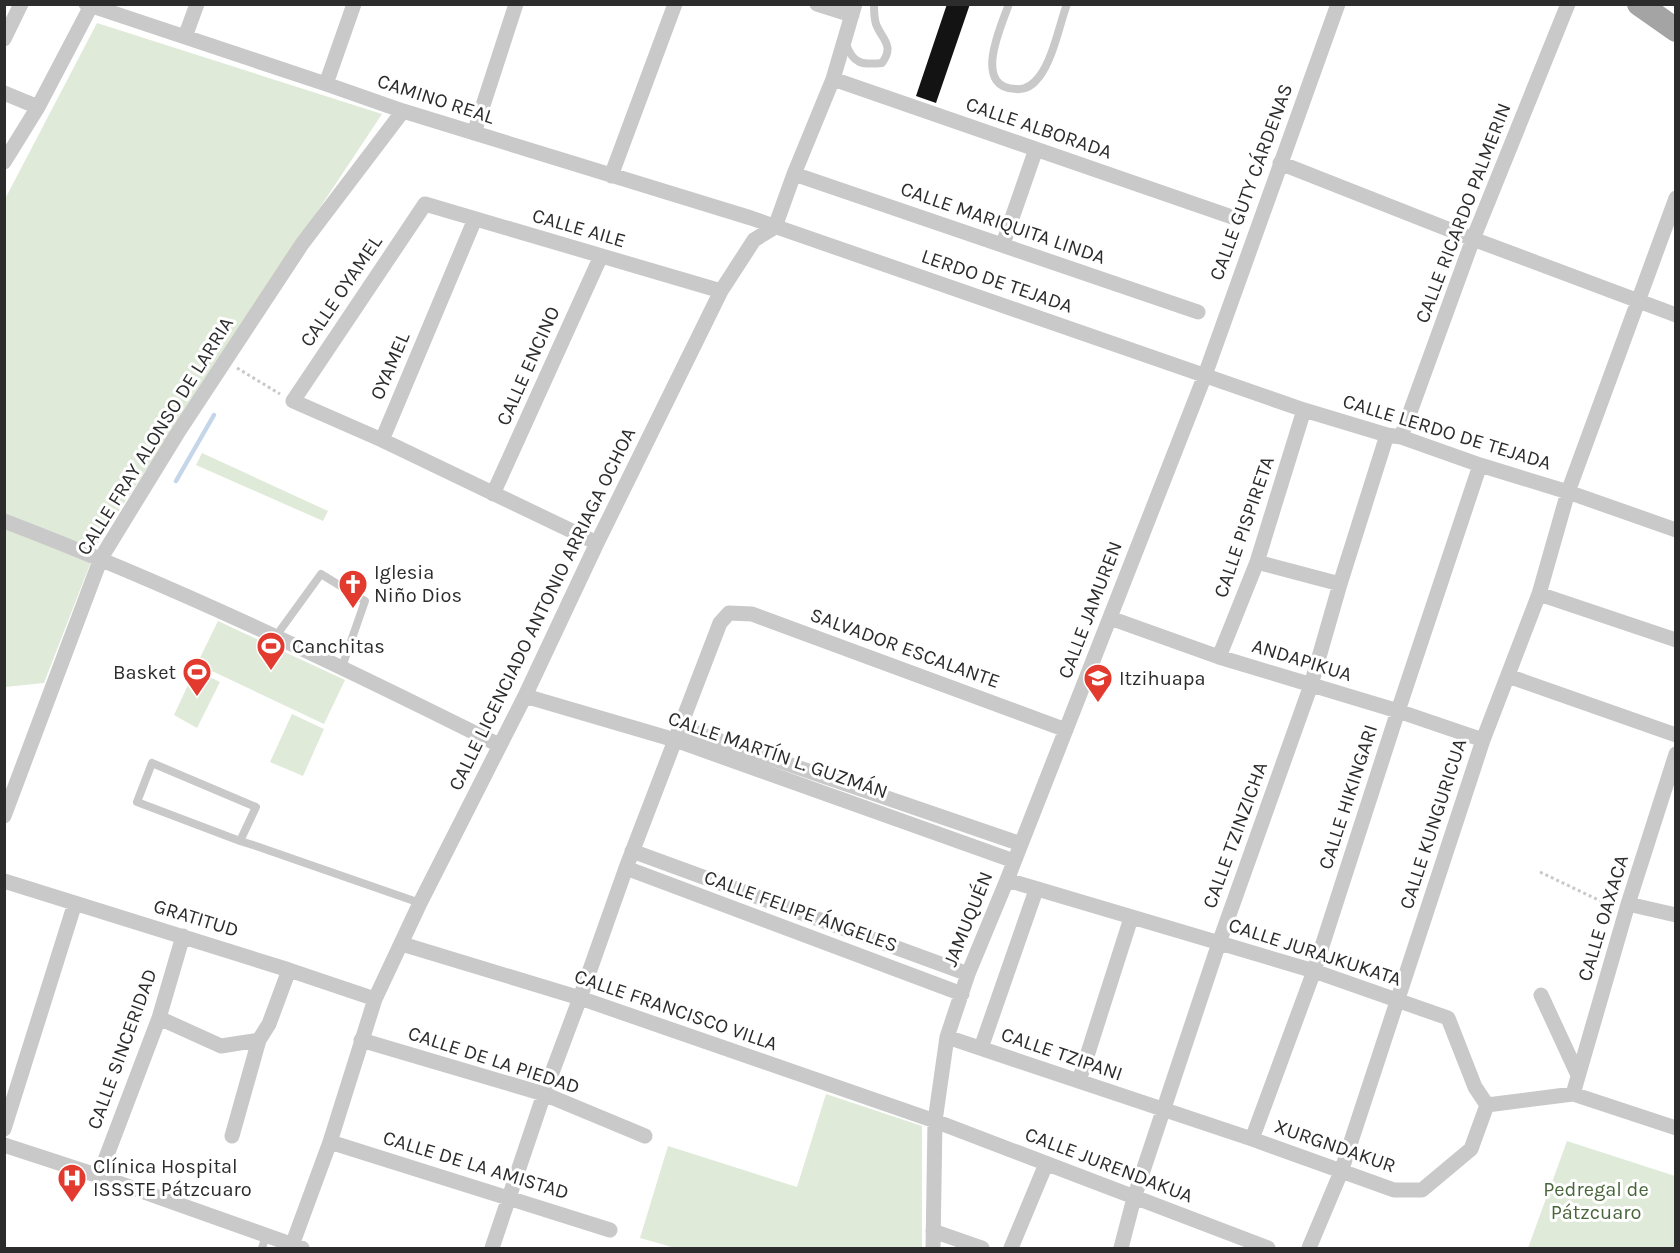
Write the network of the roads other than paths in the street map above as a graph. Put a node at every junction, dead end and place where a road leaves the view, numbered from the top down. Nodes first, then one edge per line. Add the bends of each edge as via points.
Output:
1 (21, 4) edge
2 (197, 4) edge
3 (354, 4) edge
4 (516, 4) edge
5 (675, 4) edge
6 (817, 4) edge
7 (874, 4) edge
8 (1009, 4) edge
9 (1067, 4) edge
10 (1338, 4) edge
11 (1568, 4) edge
12 (1639, 4) edge
13 (88, 5) edge
14 (854, 10) edge
15 (1676, 30) edge
16 (185, 37) junction
17 (4, 39) edge
18 (845, 40) junction
19 (833, 79) junction
20 (326, 84) junction
21 (4, 93) edge
22 (38, 107) junction
23 (403, 111) junction
24 (474, 133) junction
25 (1036, 149) junction
26 (4, 162) edge
27 (1280, 163) junction
28 (794, 174) junction
29 (611, 176) junction
30 (1676, 198) edge
31 (425, 204) joint
32 (1232, 217) dead end
33 (475, 219) junction
34 (775, 227) junction
35 (1473, 239) junction
36 (1003, 244) junction
37 (601, 256) junction
38 (721, 291) junction
39 (1639, 301) junction
40 (1198, 312) dead end
41 (1676, 315) edge
42 (1205, 375) junction
43 (1304, 410) junction
44 (1394, 436) junction
45 (382, 440) junction
46 (1480, 465) junction
47 (1568, 492) junction
48 (493, 494) junction
49 (4, 521) edge
50 (1676, 530) edge
51 (597, 543) junction
52 (101, 558) junction
53 (1257, 562) junction
54 (1340, 584) junction
55 (1539, 594) junction
56 (1110, 618) junction
57 (276, 636) junction
58 (1676, 640) edge
59 (1219, 657) junction
60 (342, 667) junction
61 (1508, 676) junction
62 (1311, 685) junction
63 (525, 696) junction
64 (1398, 711) junction
65 (1066, 730) junction
66 (678, 734) junction
67 (1676, 735) edge
68 (1483, 740) junction
69 (499, 746) junction
70 (1676, 754) edge
71 (851, 785) junction
72 (844, 801) junction
73 (4, 816) edge
74 (240, 841) junction
75 (1021, 844) junction
76 (632, 851) junction
77 (1014, 861) junction
78 (626, 868) junction
79 (1007, 880) junction
80 (4, 881) edge
81 (1035, 890) junction
82 (75, 903) junction
83 (420, 903) junction
84 (1627, 909) junction
85 (808, 915) junction
86 (1676, 915) edge
87 (1131, 918) junction
88 (801, 934) junction
89 (183, 936) junction
90 (1219, 943) junction
91 (402, 944) junction
92 (289, 970) junction
93 (1314, 971) junction
94 (968, 974) junction
95 (962, 994) junction
96 (1541, 995) dead end
97 (580, 998) junction
98 (375, 999) junction
99 (1397, 1000) junction
100 (159, 1018) junction
101 (947, 1037) junction
102 (259, 1040) junction
103 (361, 1040) junction
104 (981, 1048) junction
105 (1578, 1075) junction
106 (1079, 1081) junction
107 (544, 1094) junction
108 (1573, 1094) junction
109 (1487, 1105) junction
110 (1163, 1110) junction
111 (935, 1121) junction
112 (1676, 1128) edge
113 (4, 1129) edge
114 (232, 1136) dead end
115 (645, 1136) dead end
116 (1252, 1139) junction
117 (330, 1142) junction
118 (4, 1145) edge
119 (1046, 1164) junction
120 (1341, 1172) junction
121 (99, 1176) junction
122 (511, 1197) junction
123 (1134, 1197) junction
124 (610, 1230) dead end
125 (933, 1231) junction
126 (264, 1242) edge
127 (295, 1248) edge
128 (492, 1248) edge
129 (933, 1248) edge
130 (982, 1248) edge
131 (1011, 1248) edge
132 (1121, 1248) edge
133 (1268, 1248) edge
134 (1309, 1248) edge

1 - 17 street
2 - 16 street
3 - 20 street
4 - 24 street
5 - 29 street
6 - 14 street
7 - 18 lane via 876,25 888,48 882,63 855,61
8 - 9 lane via 993,50 992,69 996,79 1013,90 1024,89 1039,78
10 - 27 street, CALLE GUTY CÁRDENAS
11 - 35 street, CALLE RICARDO PALMERIN
12 - 15 main road
13 - 16 street, CAMINO REAL
13 - 22 street
14 - 18 street
16 - 20 street, CAMINO REAL
18 - 19 street
19 - 25 street, CALLE ALBORADA
19 - 28 street
20 - 23 street, CAMINO REAL
21 - 22 street
22 - 26 street
23 - 24 street, CAMINO REAL
23 - 52 street, CALLE FRAY ALONSO DE LARRIA via 302,244
24 - 29 street, CAMINO REAL
25 - 32 street, CALLE ALBORADA
25 - 36 street
27 - 35 street
27 - 42 street, CALLE GUTY CÁRDENAS
28 - 34 street
28 - 36 street, CALLE MARIQUITA LINDA
29 - 34 street, CAMINO REAL
30 - 39 street, CALLE KUNGURICUA
31 - 33 street, CALLE AILE
31 - 45 street, CALLE OYAMEL via 293,401
33 - 37 street, CALLE AILE
33 - 45 street, OYAMEL
34 - 38 street, CALLE LICENCIADO ANTONIO ARRIAGA OCHOA via 754,240
34 - 42 street, LERDO DE TEJADA
35 - 39 street
35 - 44 street, CALLE RICARDO PALMERIN
36 - 40 street, CALLE MARIQUITA LINDA
37 - 38 street, CALLE AILE
37 - 48 street, CALLE ENCINO
38 - 51 street, CALLE LICENCIADO ANTONIO ARRIAGA OCHOA
39 - 41 street
39 - 47 street, CALLE KUNGURICUA
42 - 43 street, CALLE LERDO DE TEJADA
42 - 56 street, CALLE JAMUREN
43 - 44 street, CALLE LERDO DE TEJADA
43 - 53 street, CALLE PISPIRETA
44 - 46 street, CALLE LERDO DE TEJADA
44 - 54 street, CALLE TZINZICHA
45 - 48 street
46 - 47 street, CALLE LERDO DE TEJADA
46 - 64 street, CALLE HIKINGARI
47 - 50 street, CALLE LERDO DE TEJADA
47 - 55 street, CALLE KUNGURICUA
48 - 51 street
49 - 52 street
51 - 63 street, CALLE LICENCIADO ANTONIO ARRIAGA OCHOA
52 - 57 street
52 - 73 street, CALLE FRAY ALONSO DE LARRIA
53 - 54 street
53 - 59 street, CALLE PISPIRETA
54 - 62 street, CALLE TZINZICHA
55 - 58 street
55 - 61 street, CALLE KUNGURICUA
56 - 59 street, ANDAPIKUA
56 - 65 street, CALLE JAMUREN
57 - 60 street
57 - 60 lane via 321,574 365,601
59 - 62 street, ANDAPIKUA
60 - 69 street
61 - 67 street
61 - 68 street, CALLE KUNGURICUA
62 - 64 street, ANDAPIKUA
62 - 90 street, CALLE TZINZICHA
63 - 66 street, CALLE MARTÍN L. GUZMÁN
63 - 69 street, CALLE LICENCIADO ANTONIO ARRIAGA OCHOA
64 - 68 street, ANDAPIKUA
64 - 93 street, CALLE HIKINGARI
65 - 66 street, SALVADOR ESCALANTE via 752,614 729,614 720,622
65 - 75 street, CALLE JAMUREN
66 - 71 street, CALLE MARTÍN L. GUZMÁN
66 - 72 street, CALLE MARTÍN L. GUZMÁN
66 - 76 street
68 - 99 street, CALLE KUNGURICUA
69 - 83 street, CALLE LICENCIADO ANTONIO ARRIAGA OCHOA
70 - 84 street, CALLE OAXACA
71 - 72 street
71 - 75 street, CALLE MARTÍN L. GUZMÁN
72 - 77 street, CALLE MARTÍN L. GUZMÁN
74 - 74 lane via 137,802 152,763 256,807
74 - 83 lane
75 - 77 street, CALLE JAMUREN
76 - 78 street
76 - 85 street, CALLE FELIPE ÁNGELES
77 - 79 street, JAMUQUÉN
78 - 88 street, CALLE FELIPE ÁNGELES
78 - 97 street
79 - 81 street, CALLE JURAJKUKATA
79 - 94 street, JAMUQUÉN
80 - 82 street, GRATITUD
81 - 87 street, CALLE JURAJKUKATA
81 - 104 street
82 - 89 street, GRATITUD
82 - 113 street
83 - 91 street, CALLE LICENCIADO ANTONIO ARRIAGA OCHOA
84 - 86 street
84 - 105 street, CALLE OAXACA
85 - 88 street
85 - 94 street, CALLE FELIPE ÁNGELES
87 - 90 street, CALLE JURAJKUKATA
87 - 106 street
88 - 95 street, CALLE FELIPE ÁNGELES
89 - 92 street, GRATITUD
89 - 100 street, CALLE SINCERIDAD
90 - 93 street, CALLE JURAJKUKATA
90 - 110 street, CALLE TZINZICHA
91 - 97 street, CALLE FRANCISCO VILLA
91 - 98 street, CALLE LICENCIADO ANTONIO ARRIAGA OCHOA
92 - 98 street, GRATITUD
92 - 102 street
93 - 99 street, CALLE JURAJKUKATA
93 - 116 street, CALLE HIKINGARI
94 - 95 street, JAMUQUÉN
95 - 101 street, JAMUQUÉN
96 - 105 street
97 - 107 street
97 - 111 street, CALLE FRANCISCO VILLA
98 - 103 street, CALLE LICENCIADO ANTONIO ARRIAGA OCHOA
99 - 109 street, CALLE JURAJKUKATA via 1449,1018 1475,1087
99 - 120 street, CALLE KUNGURICUA
100 - 102 street via 221,1046
100 - 121 street, CALLE SINCERIDAD
101 - 104 street, CALLE TZIPANI
101 - 111 street, JAMUQUÉN
102 - 114 street
103 - 107 street, CALLE DE LA PIEDAD
103 - 117 street, CALLE LICENCIADO ANTONIO ARRIAGA OCHOA
104 - 106 street, CALLE TZIPANI
105 - 108 street, CALLE OAXACA
106 - 110 street, CALLE TZIPANI
107 - 115 street, CALLE DE LA PIEDAD
107 - 122 street
108 - 109 street
108 - 112 street
109 - 120 street, XURGNDAKUR via 1471,1149 1422,1190 1394,1190
110 - 116 street, XURGNDAKUR
110 - 123 street, CALLE TZINZICHA
111 - 119 street, CALLE JURENDAKUA
111 - 125 street, JAMUQUÉN
116 - 120 street, XURGNDAKUR
117 - 122 street, CALLE DE LA AMISTAD
117 - 127 street, CALLE LICENCIADO ANTONIO ARRIAGA OCHOA
118 - 121 street
119 - 123 street, CALLE JURENDAKUA
119 - 131 street
120 - 134 street, CALLE KUNGURICUA
121 - 126 street
122 - 124 street, CALLE DE LA AMISTAD
122 - 128 street
123 - 132 street, CALLE TZINZICHA
123 - 133 street, CALLE JURENDAKUA
125 - 129 street, JAMUQUÉN
125 - 130 street
126 - 127 street

